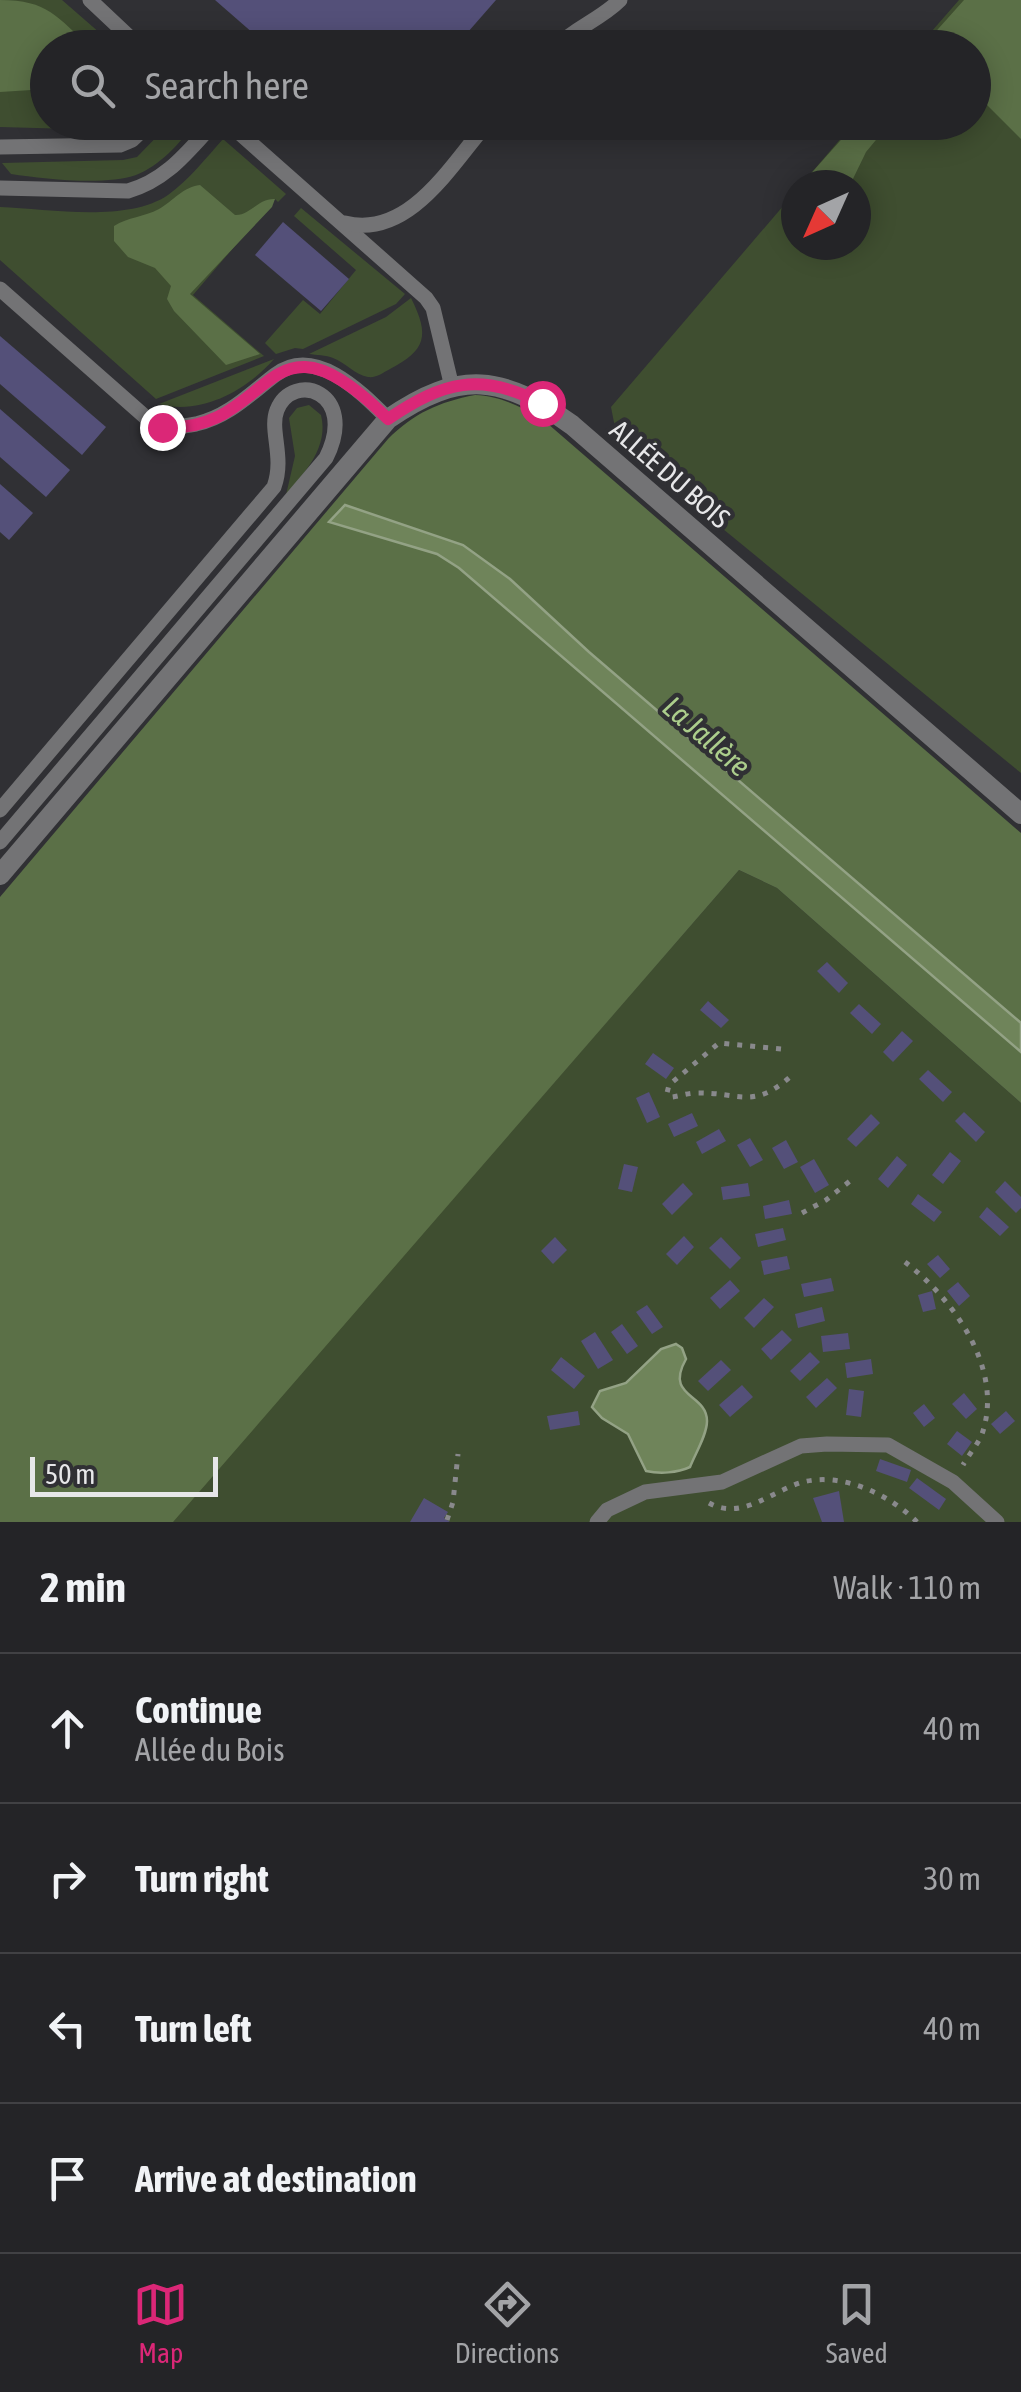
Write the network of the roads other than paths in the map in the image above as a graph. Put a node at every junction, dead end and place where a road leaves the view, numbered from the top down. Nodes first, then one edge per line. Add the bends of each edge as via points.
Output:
1 (90, 0) edge
2 (620, 0) edge
3 (121, 30) edge
4 (577, 30) edge
5 (132, 140) edge
6 (198, 140) edge
7 (247, 140) edge
8 (472, 140) edge
9 (0, 147) edge
10 (0, 188) edge
11 (341, 222) junction
12 (0, 288) edge
13 (452, 387) junction
14 (388, 419) junction
15 (0, 810) edge
16 (1021, 814) edge
17 (0, 842) edge
18 (0, 875) edge
19 (596, 1522) edge
20 (997, 1522) edge

1 - 3 lane
2 - 4 lane
5 - 9 lane
6 - 10 lane via 160,179 128,191
7 - 11 lane
8 - 11 lane via 409,212 375,226
11 - 13 lane via 426,298
12 - 14 lane via 162,427 205,422 296,366 336,375
13 - 14 street, ALLÉE DU BOIS
13 - 16 street, ALLÉE DU BOIS via 509,387 572,425
14 - 18 street, ALLÉE DU BOIS
15 - 17 lane via 274,487 280,471 276,411 284,400 307,390 323,396 334,407 336,424 326,458
19 - 20 lane via 644,1492 722,1482 802,1446 827,1444 888,1444 952,1482

